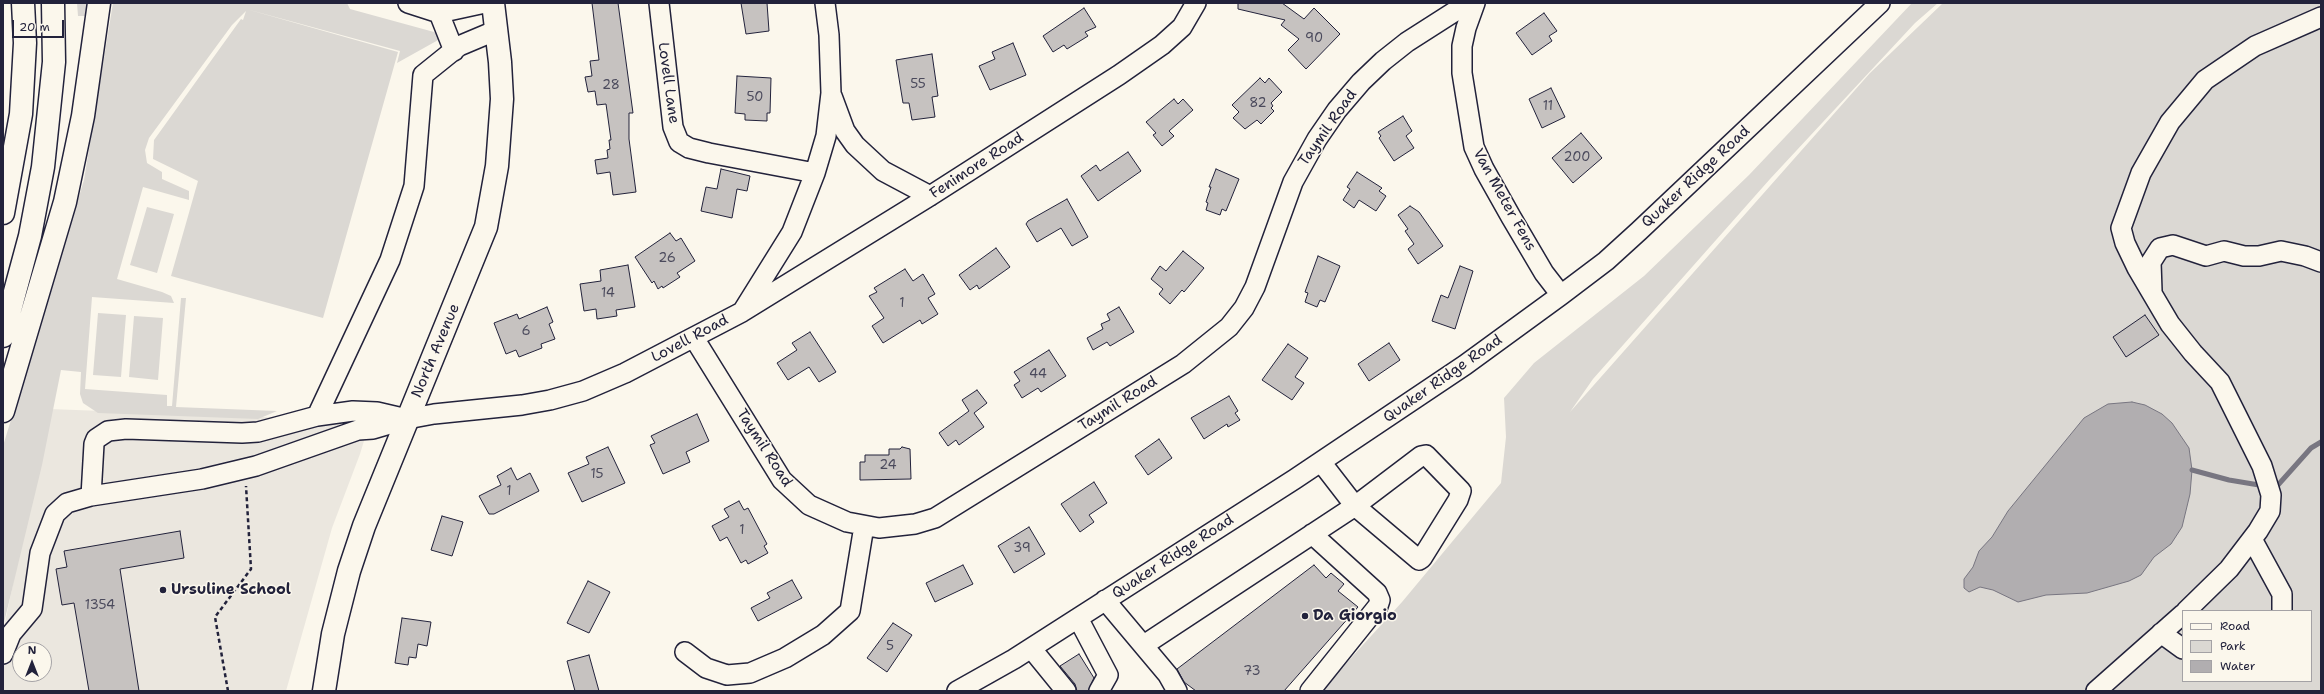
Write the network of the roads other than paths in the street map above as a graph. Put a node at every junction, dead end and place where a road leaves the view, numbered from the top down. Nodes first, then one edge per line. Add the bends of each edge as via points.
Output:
1 (23, 3) edge
2 (53, 3) edge
3 (99, 3) edge
4 (408, 3) edge
5 (485, 3) edge
6 (493, 3) edge
7 (659, 3) edge
8 (825, 3) edge
9 (1196, 3) edge
10 (1468, 3) edge
11 (1475, 3) edge
12 (1880, 3) edge
13 (439, 13) junction
14 (2321, 17) edge
15 (497, 30) junction
16 (454, 51) junction
17 (831, 94) junction
18 (815, 174) junction
19 (930, 196) junction
20 (3, 213) edge
21 (2321, 262) edge
22 (2152, 293) junction
23 (1561, 295) junction
24 (742, 312) junction
25 (3, 336) edge
26 (694, 338) junction
27 (3, 411) edge
28 (317, 416) junction
29 (407, 419) junction
30 (1322, 462) junction
31 (91, 496) junction
32 (1355, 506) junction
33 (864, 526) junction
34 (1312, 534) junction
35 (2252, 539) junction
36 (1105, 600) junction
37 (2187, 610) edge
38 (2282, 610) edge
39 (2182, 615) edge
40 (1078, 618) junction
41 (2161, 633) junction
42 (1144, 645) junction
43 (1031, 648) junction
44 (2182, 648) edge
45 (685, 652) dead end
46 (3, 654) edge
47 (324, 691) edge
48 (957, 691) edge
49 (1066, 691) edge
50 (1099, 691) edge
51 (1177, 691) edge
52 (1310, 691) edge
53 (2096, 691) edge

1 - 20 main road via 21,114
2 - 25 main road via 54,62 43,167 30,236
3 - 27 main road via 83,116 66,202
4 - 13 street
5 - 13 street
6 - 15 main road, North Avenue
7 - 18 street, Lovell Lane via 673,127 679,142 709,154
8 - 17 street, Lovell Road
9 - 19 street, Fenimore Road via 1182,27 1162,45
10 - 33 street, Taymil Road via 1407,42 1383,61 1337,110 1296,175 1255,287 1244,308 1229,327 1183,364 935,518 896,527
11 - 23 street, Van Meter Fens via 1462,46 1462,74 1474,147 1544,273
12 - 23 street, Quaker Ridge Road via 1639,231 1606,261
13 - 16 street
14 - 22 street via 2255,46 2205,80 2170,122 2141,173 2121,228 2125,243
15 - 16 street
15 - 29 main road, North Avenue via 501,122 489,211 474,259
16 - 28 street via 423,75 414,186 390,260
17 - 18 street, Lovell Road via 826,136
17 - 19 street, Lovell Road via 845,131 855,145 883,171
18 - 24 street, Lovell Road via 792,232
19 - 24 street, Fenimore Road
21 - 22 street via 2281,251 2259,256 2244,256 2224,251 2206,256 2173,245 2160,248 2151,262
22 - 35 street via 2170,324 2192,353 2220,382 2269,488 2270,511
23 - 30 street, Quaker Ridge Road via 1465,365
24 - 26 street, Lovell Road
26 - 29 street, Lovell Road via 625,373 582,391 522,405
26 - 33 street, Taymil Road via 782,480 791,490 819,511
28 - 29 street via 353,411
28 - 31 street via 258,432 108,430 100,434 94,444
29 - 31 street, Lovell Road via 373,429 358,430 256,466 202,479
29 - 47 main road, North Avenue via 366,519 349,571 333,634
30 - 32 street
30 - 36 street, Quaker Ridge Road
31 - 46 street, Lovell Road via 67,503 55,514 40,553 32,609 11,634
32 - 32 street via 1419,560 1458,500 1461,491 1426,455
32 - 34 street
33 - 45 street via 850,611 823,635 785,658 757,670 727,675 706,668
34 - 42 street
34 - 52 street via 1377,592 1380,600
35 - 37 street via 2229,569
35 - 38 street via 2282,594
36 - 40 street, Quaker Ridge Road
36 - 42 street
39 - 41 street
40 - 43 street, Quaker Ridge Road
40 - 50 street via 1108,675
41 - 44 street
41 - 53 street
42 - 51 street via 1168,675
43 - 48 street, Quaker Ridge Road
43 - 49 street

